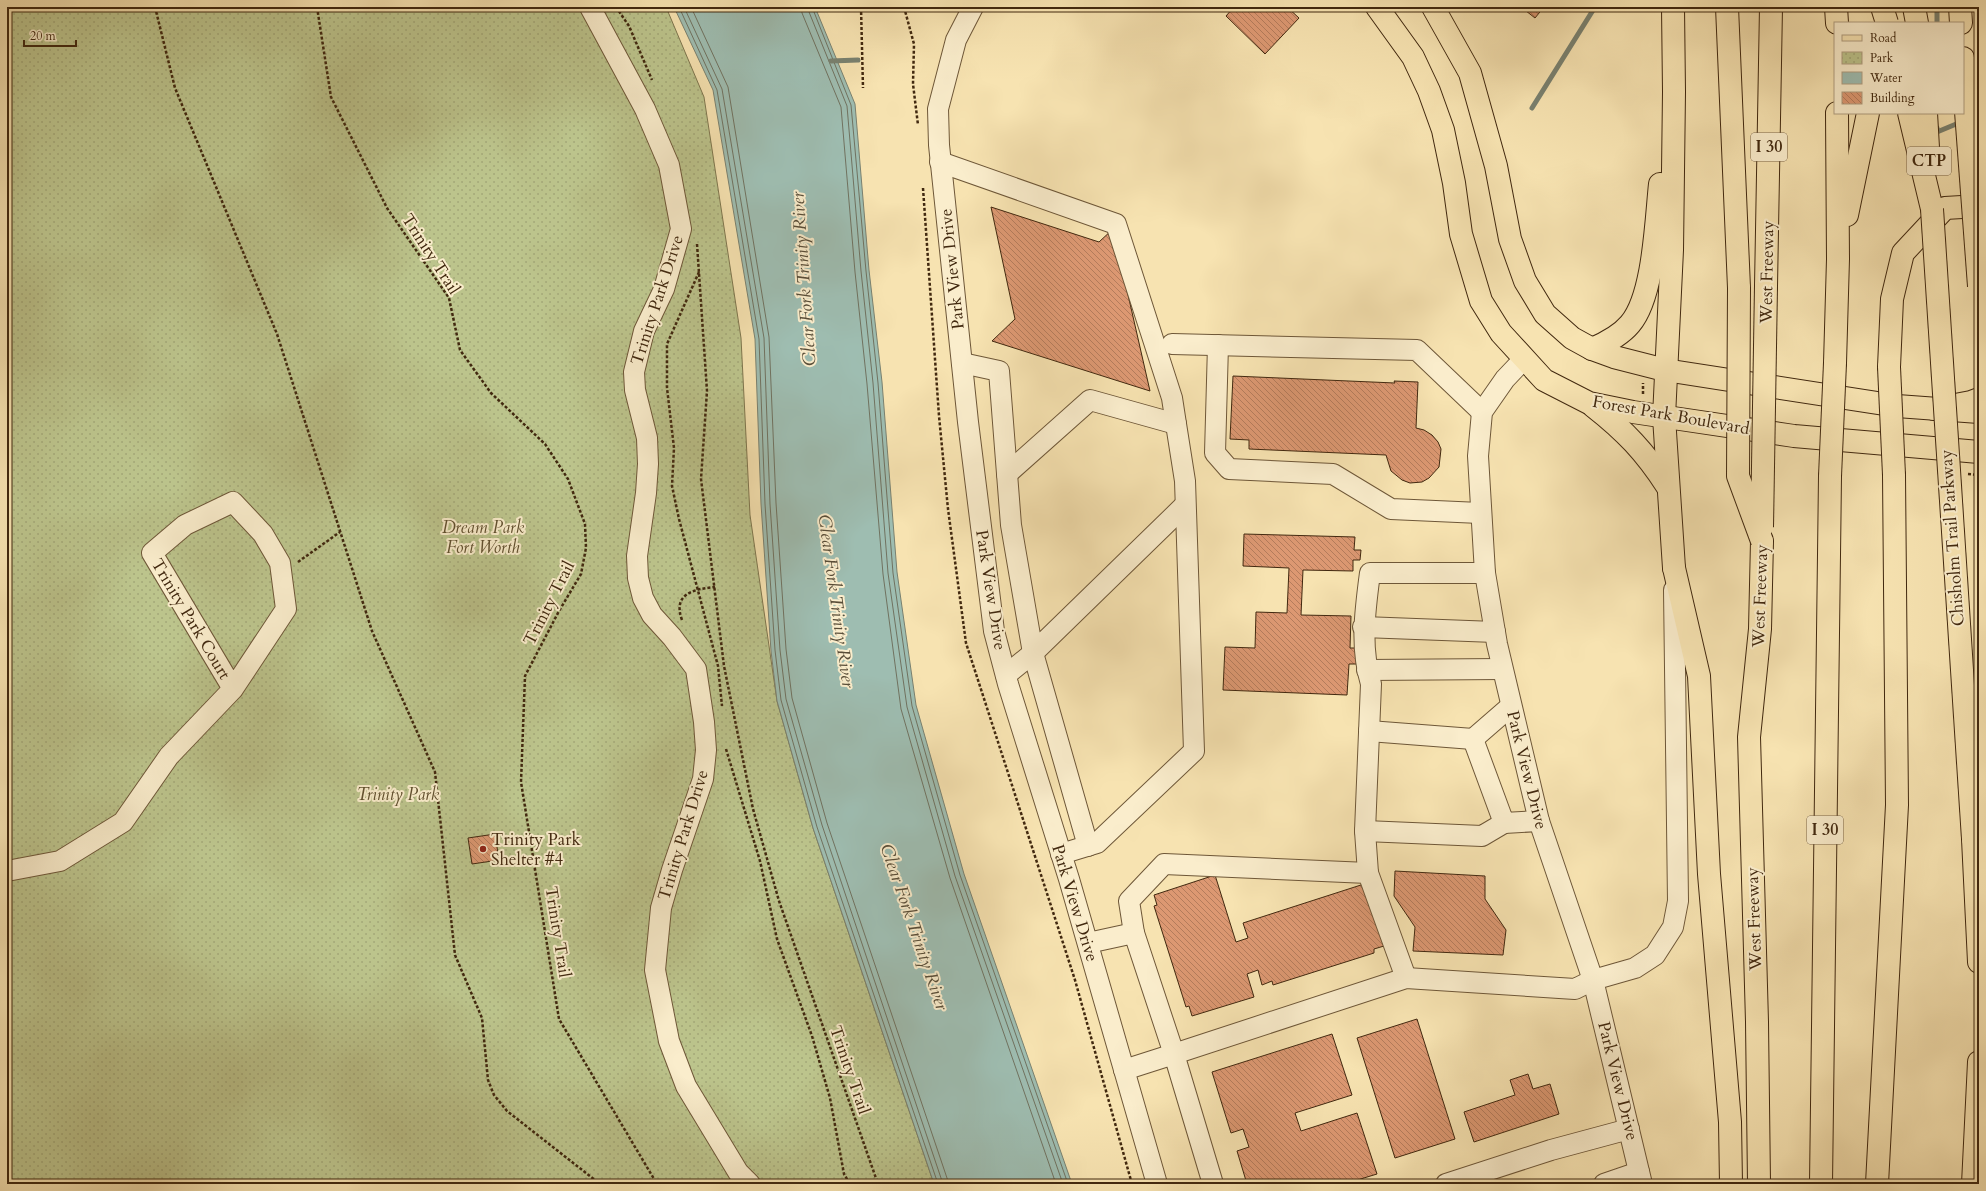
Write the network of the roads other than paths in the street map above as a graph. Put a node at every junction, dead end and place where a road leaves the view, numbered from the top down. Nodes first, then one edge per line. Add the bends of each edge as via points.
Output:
1 (590, 7) edge
2 (973, 7) edge
3 (1377, 7) edge
4 (1432, 7) edge
5 (1673, 7) edge
6 (1727, 7) edge
7 (1771, 7) edge
8 (1836, 7) edge
9 (1882, 7) edge
10 (1890, 7) edge
11 (1914, 7) edge
12 (1960, 7) edge
13 (1837, 22) edge
14 (1887, 22) edge
15 (1887, 22) edge
16 (1917, 22) edge
17 (1961, 22) edge
18 (1964, 72) edge
19 (1674, 92) junction
20 (1837, 114) edge
21 (1868, 114) edge
22 (1909, 114) edge
23 (1926, 114) edge
24 (940, 162) junction
25 (1979, 206) edge
26 (1932, 210) junction
27 (1838, 259) junction
28 (1979, 286) edge
29 (1172, 344) dead end
30 (1218, 345) junction
31 (1592, 349) junction
32 (1524, 360) junction
33 (962, 363) junction
34 (1665, 370) junction
35 (1979, 399) edge
36 (1589, 403) junction
37 (1934, 409) junction
38 (1482, 412) junction
39 (1979, 412) edge
40 (1664, 417) junction
41 (1176, 424) junction
42 (1979, 452) edge
43 (1007, 474) junction
44 (1668, 487) junction
45 (1185, 505) junction
46 (1480, 513) junction
47 (1762, 541) junction
48 (1674, 568) junction
49 (1485, 573) junction
50 (1363, 627) junction
51 (1495, 632) junction
52 (1033, 653) junction
53 (1502, 669) junction
54 (1367, 670) junction
55 (1006, 675) junction
56 (233, 689) junction
57 (1511, 706) junction
58 (1369, 731) junction
59 (1473, 739) junction
60 (1539, 821) junction
61 (1504, 823) junction
62 (1365, 831) junction
63 (1088, 846) junction
64 (1061, 854) junction
65 (7, 871) edge
66 (1368, 873) junction
67 (1134, 933) junction
68 (1088, 944) junction
69 (1979, 962) edge
70 (1406, 978) junction
71 (1593, 980) junction
72 (1174, 1054) junction
73 (1979, 1062) edge
74 (1124, 1070) junction
75 (1630, 1129) junction
76 (1641, 1178) edge
77 (750, 1184) edge
78 (1157, 1184) edge
79 (1213, 1184) edge
80 (1446, 1184) edge
81 (1604, 1184) edge
82 (1731, 1184) edge
83 (1759, 1184) edge
84 (1820, 1184) edge
85 (1877, 1184) edge
86 (1973, 1184) edge

1 - 77 street, Trinity Park Drive via 645,109 670,165 681,229 664,289 644,331 634,372 635,390 647,438 648,464 637,571 643,598 652,615 696,669 706,750 703,779 661,908 655,970 669,1041 686,1086 738,1172
2 - 24 street, Park View Drive via 956,40 938,109
3 - 32 main road, Forest Park Boulevard via 1413,57 1443,130 1462,234 1481,301 1501,333
4 - 31 main road via 1470,73 1496,166 1510,239 1525,281 1534,298 1554,323 1572,338
5 - 19 main road
6 - 47 main road, bridge via 1739,288 1738,476
7 - 47 main road, West Freeway / I 30, bridge
8 - 13 main road
9 - 14 main road, bridge
10 - 15 main road
11 - 16 main road
12 - 17 main road
18 - 28 main road, CTP, bridge
19 - 31 main road via 1663,152 1654,241 1645,291 1638,312 1630,324 1609,342
19 - 34 main road via 1672,250
20 - 27 main road, I 30
21 - 27 main road
22 - 26 main road
23 - 26 main road, Chisholm Trail Parkway / CTP
24 - 33 street, Park View Drive
24 - 41 street via 1116,224 1172,398
25 - 85 main road, bridge via 1945,208 1903,253 1892,299 1889,367 1894,475 1897,805
26 - 69 main road, Chisholm Trail Parkway / CTP, bridge
27 - 84 main road, I 30, bridge via 1830,476
29 - 30 street
30 - 38 street via 1417,350
30 - 46 street via 1215,453 1229,469 1333,474 1391,509
31 - 34 main road
32 - 36 main road, Forest Park Boulevard via 1544,380
32 - 38 street, Park View Drive via 1504,380
33 - 43 street via 999,371
33 - 55 street, Park View Drive via 994,631
34 - 37 main road via 1809,394
34 - 40 main road
35 - 37 main road
36 - 40 main road, Forest Park Boulevard
36 - 44 main road via 1640,448
37 - 39 main road
38 - 46 street, Park View Drive via 1478,456
40 - 42 main road, Forest Park Boulevard via 1794,436
40 - 44 main road
41 - 43 street via 1090,400
41 - 45 street
43 - 52 street via 1011,525
44 - 48 main road
45 - 52 street
45 - 63 street via 1194,751 1097,843
46 - 49 street, Park View Drive
47 - 83 main road, West Freeway / I 30 via 1760,629 1749,737 1758,1022
48 - 71 street via 1677,908 1673,927 1655,955 1635,968
48 - 82 main road via 1699,676 1709,874 1730,1122
49 - 50 street via 1370,573
49 - 51 street, Park View Drive
50 - 51 street
50 - 54 street
51 - 53 street, Park View Drive
52 - 55 street
52 - 63 street
53 - 54 street
53 - 57 street, Park View Drive
54 - 58 street via 1371,684
55 - 64 street, Park View Drive
56 - 56 street, Trinity Park Court via 152,553 185,525 233,502 263,534 280,563 286,609
56 - 65 street, Trinity Park Court via 169,756 123,822 60,861
57 - 59 street
57 - 60 street, Park View Drive
58 - 59 street
58 - 62 street
59 - 61 street
60 - 61 street
60 - 71 street, Park View Drive
61 - 62 street via 1482,836
62 - 66 street
63 - 64 street
64 - 68 street, Park View Drive
66 - 67 street via 1164,864 1129,901
66 - 70 street
67 - 68 street
67 - 72 street
68 - 74 street, Park View Drive
70 - 71 street via 1575,989
70 - 72 street
71 - 75 street, Park View Drive
72 - 74 street
72 - 79 street
73 - 86 main road
74 - 78 street, Park View Drive
75 - 76 street, Park View Drive
75 - 80 street via 1551,1150
76 - 81 street

